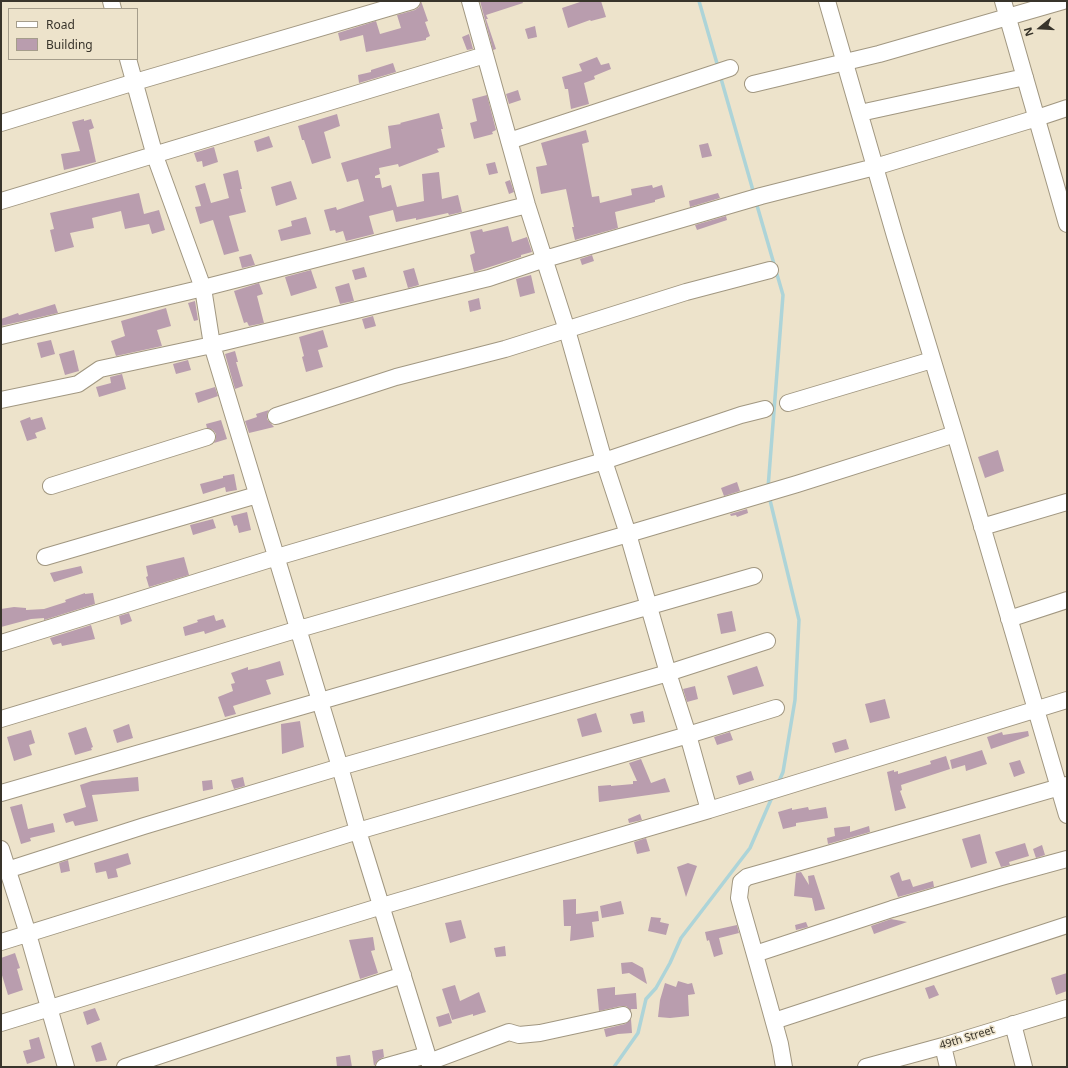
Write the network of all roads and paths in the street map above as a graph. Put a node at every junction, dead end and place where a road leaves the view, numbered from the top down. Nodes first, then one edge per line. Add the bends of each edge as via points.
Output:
1 (412, 1) edge
2 (470, 1) edge
3 (827, 1) edge
4 (1003, 1) edge
5 (1063, 1) edge
6 (1008, 17) junction
7 (485, 55) junction
8 (128, 60) edge
9 (845, 62) junction
10 (730, 68) dead end
11 (1025, 77) junction
12 (135, 82) junction
13 (753, 84) dead end
14 (1067, 108) edge
15 (860, 113) junction
16 (1037, 118) junction
17 (1, 123) edge
18 (509, 141) junction
19 (155, 156) junction
20 (875, 167) junction
21 (1, 201) edge
22 (527, 205) junction
23 (1067, 224) edge
24 (545, 259) junction
25 (770, 270) dead end
26 (203, 288) junction
27 (567, 330) junction
28 (1, 336) edge
29 (212, 345) junction
30 (932, 360) junction
31 (1, 400) edge
32 (788, 403) dead end
33 (765, 409) dead end
34 (276, 416) dead end
35 (956, 434) junction
36 (207, 437) dead end
37 (604, 461) junction
38 (50, 486) dead end
39 (257, 495) junction
40 (1067, 502) edge
41 (982, 527) junction
42 (628, 534) junction
43 (45, 557) dead end
44 (277, 557) junction
45 (754, 576) dead end
46 (1067, 600) edge
47 (649, 606) junction
48 (1009, 619) junction
49 (299, 629) junction
50 (767, 641) dead end
51 (1, 643) edge
52 (668, 673) junction
53 (1067, 700) edge
54 (320, 701) junction
55 (776, 708) dead end
56 (1036, 710) junction
57 (1, 719) edge
58 (688, 735) junction
59 (340, 767) junction
60 (1063, 786) edge
61 (1, 793) edge
62 (709, 810) junction
63 (1067, 815) edge
64 (358, 831) junction
65 (1067, 859) edge
66 (4, 862) edge
67 (382, 906) junction
68 (1067, 925) edge
69 (28, 934) junction
70 (1, 942) edge
71 (755, 954) junction
72 (403, 975) junction
73 (50, 1008) junction
74 (1067, 1008) edge
75 (623, 1015) dead end
76 (774, 1020) junction
77 (1, 1023) edge
78 (1013, 1024) junction
79 (943, 1046) junction
80 (429, 1062) edge
81 (66, 1067) edge
82 (126, 1067) edge
83 (384, 1067) edge
84 (784, 1067) edge
85 (866, 1067) edge
86 (948, 1067) edge
87 (1024, 1067) edge

1 - 12 street
2 - 7 street
3 - 9 street
4 - 6 street
5 - 6 street
6 - 9 street
6 - 11 street
7 - 18 street
7 - 19 street
8 - 12 street
9 - 13 street
9 - 15 street
10 - 18 street
11 - 15 street
11 - 16 street
12 - 17 street
12 - 19 street
14 - 16 street
15 - 20 street
16 - 20 street
16 - 23 street
18 - 22 street
19 - 21 street
19 - 26 street
20 - 24 street via 746,200
20 - 30 street
22 - 24 street
22 - 26 street
24 - 27 street
24 - 29 street via 490,278
25 - 27 street via 686,292
26 - 28 street
26 - 29 street
27 - 34 street via 396,377
27 - 37 street
29 - 31 street via 100,370 78,384
29 - 39 street
30 - 32 street
30 - 35 street
33 - 37 street
35 - 41 street
35 - 42 street
36 - 38 street
37 - 42 street
37 - 44 street
39 - 43 street
39 - 44 street
40 - 41 street
41 - 48 street
42 - 47 street
42 - 49 street
44 - 49 street
44 - 51 street
45 - 47 street
46 - 48 street
47 - 52 street
47 - 54 street
48 - 56 street
49 - 54 street
49 - 57 street
50 - 52 street
52 - 58 street
52 - 59 street
53 - 56 street
54 - 59 street
54 - 61 street
55 - 58 street
56 - 60 street
56 - 62 street
58 - 62 street
58 - 64 street
59 - 64 street
59 - 66 street via 144,826
60 - 63 street
60 - 71 street via 747,877 741,882 739,898
62 - 67 street
64 - 67 street
64 - 69 street
65 - 71 street via 899,907
66 - 69 street
67 - 72 street
67 - 73 street
68 - 76 street
69 - 70 street
69 - 73 street
71 - 76 street
72 - 80 street
72 - 82 street
73 - 77 street
73 - 81 street
74 - 78 street, 49th Street
75 - 80 street via 540,1033 519,1035 509,1032
76 - 84 street
78 - 79 street, 49th Street
78 - 87 street
79 - 85 street, 49th Street
79 - 86 street
80 - 83 street

